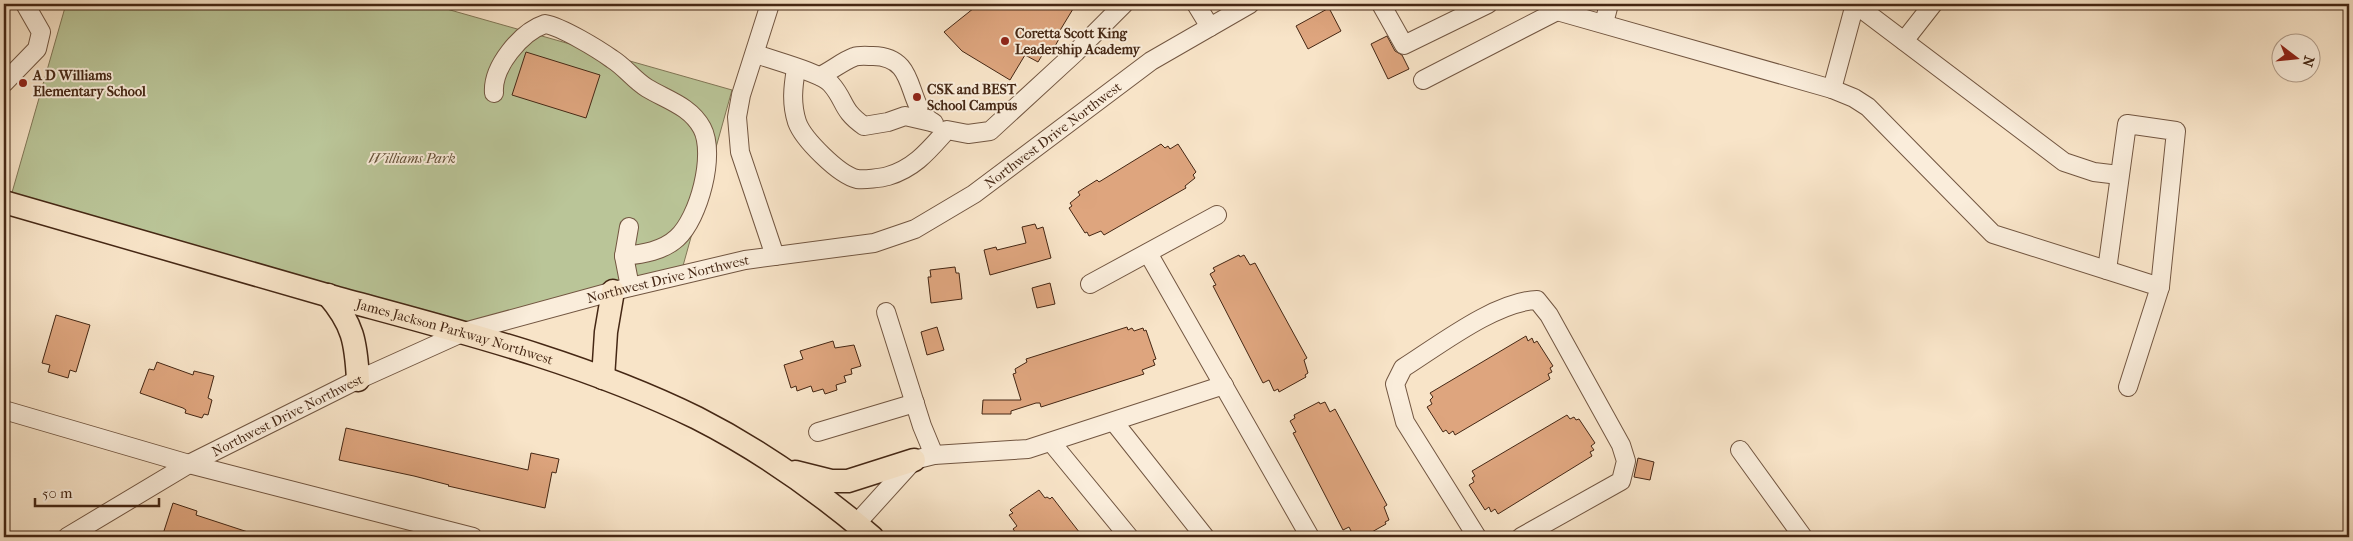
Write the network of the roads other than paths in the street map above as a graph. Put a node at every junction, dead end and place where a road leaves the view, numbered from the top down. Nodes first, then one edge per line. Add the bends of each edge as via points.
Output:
1 (25, 4) edge
2 (770, 4) edge
3 (1124, 4) edge
4 (1196, 4) edge
5 (1250, 4) edge
6 (1381, 4) edge
7 (1488, 4) edge
8 (1608, 4) edge
9 (1855, 4) edge
10 (1933, 4) edge
11 (1555, 7) edge
12 (1604, 23) junction
13 (1210, 27) junction
14 (1904, 41) junction
15 (756, 54) junction
16 (796, 69) junction
17 (820, 76) junction
18 (1423, 80) dead end
19 (4, 83) edge
20 (1832, 89) junction
21 (494, 92) dead end
22 (931, 122) junction
23 (947, 130) junction
24 (2120, 174) junction
25 (4, 202) edge
26 (1217, 215) dead end
27 (629, 227) dead end
28 (1148, 253) junction
29 (624, 256) junction
30 (775, 256) junction
31 (2107, 270) junction
32 (1090, 284) dead end
33 (2160, 287) junction
34 (621, 289) junction
35 (328, 295) junction
36 (886, 312) dead end
37 (464, 332) junction
38 (603, 378) junction
39 (358, 380) junction
40 (1224, 385) junction
41 (2128, 387) dead end
42 (915, 403) junction
43 (4, 410) edge
44 (1114, 422) junction
45 (818, 432) dead end
46 (1051, 442) junction
47 (1740, 450) dead end
48 (924, 458) junction
49 (189, 464) junction
50 (781, 468) junction
51 (864, 531) edge
52 (67, 537) edge
53 (473, 537) edge
54 (1129, 537) edge
55 (1205, 537) edge
56 (1310, 537) edge
57 (1477, 537) edge
58 (1521, 537) edge
59 (1804, 537) edge

1 - 19 street via 41,32 37,49
2 - 15 street
3 - 23 street via 990,131 968,134
4 - 13 street
5 - 13 street, Northwest Drive Northwest
6 - 7 street via 1404,45
8 - 12 street
9 - 14 street
9 - 20 street
10 - 14 street
11 - 12 street
11 - 18 street
12 - 20 street
13 - 30 street, Northwest Drive Northwest via 1151,61 974,194 915,229 874,243
14 - 24 street via 2064,162 2094,172
15 - 16 street
15 - 30 street via 741,95 737,117 740,152
16 - 17 street
16 - 23 street via 792,96 797,123 832,164 857,179 887,176 921,160
17 - 22 street via 831,84 850,116 864,126 904,116
17 - 22 street via 855,56 883,56 898,62 920,110
20 - 31 street via 1868,107 1993,234
21 - 29 street via 495,75 504,60 530,31 545,24 613,59 646,88 683,107 696,118 705,135 707,153 699,198 688,226 667,245
22 - 23 street
24 - 31 street
24 - 33 street via 2127,124 2176,131
25 - 35 main road, James Jackson Parkway Northwest
26 - 28 street
27 - 29 street
28 - 32 street
28 - 40 street
29 - 34 street
30 - 34 street, Northwest Drive Northwest
31 - 33 street
33 - 41 street
34 - 37 street, Northwest Drive Northwest
34 - 38 main road via 606,332
35 - 37 main road, James Jackson Parkway Northwest
35 - 39 main road via 342,311 352,332 357,351
36 - 42 street
37 - 38 main road, James Jackson Parkway Northwest
37 - 39 street, Northwest Drive Northwest
38 - 50 main road, James Jackson Parkway Northwest via 697,419
39 - 49 street, Northwest Drive Northwest
40 - 44 street
40 - 56 street
42 - 45 street
42 - 48 street
43 - 49 street
44 - 46 street
44 - 55 street
46 - 48 street via 1028,450
46 - 54 street
47 - 59 street
48 - 50 main road via 848,481 815,478
48 - 51 street
49 - 52 street, Northwest Drive Northwest
49 - 53 street
50 - 51 main road, James Jackson Parkway Northwest
57 - 58 street via 1405,422 1396,384 1403,368 1494,312 1522,300 1537,300 1549,314 1621,444 1626,461 1621,481

